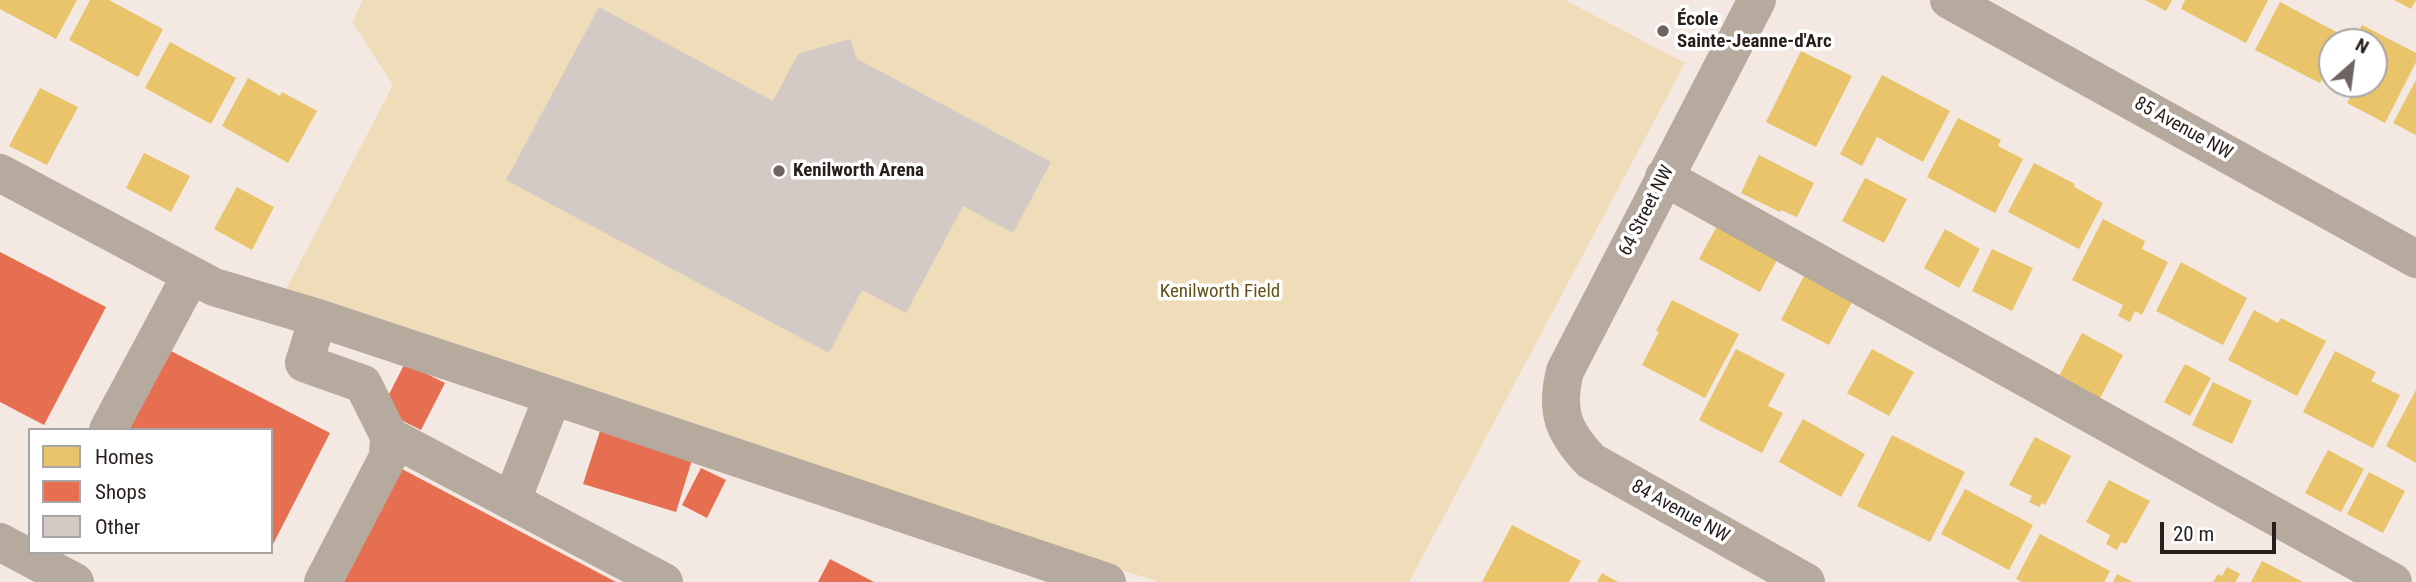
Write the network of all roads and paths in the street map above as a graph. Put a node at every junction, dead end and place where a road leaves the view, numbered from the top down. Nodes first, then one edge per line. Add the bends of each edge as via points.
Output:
1 (1757, 0) edge
2 (1950, 0) edge
3 (0, 173) edge
4 (1664, 177) junction
5 (2416, 259) edge
6 (191, 275) junction
7 (318, 318) junction
8 (553, 396) junction
9 (109, 428) edge
10 (1566, 428) joint
11 (389, 436) junction
12 (512, 500) junction
13 (0, 542) edge
14 (28, 552) edge
15 (40, 557) edge
16 (75, 582) edge
17 (323, 582) edge
18 (664, 582) edge
19 (1107, 582) edge
20 (1806, 582) edge
21 (2393, 582) edge

1 - 4 street, 64 Street NW
2 - 5 street, 85 Avenue NW
3 - 6 street
4 - 10 street, 64 Street NW via 1565,371 1560,399
4 - 21 street
6 - 7 street via 214,287
6 - 9 street
7 - 8 street
7 - 11 street via 304,363 363,384
8 - 12 street
8 - 19 street
10 - 20 street, 84 Avenue NW via 1591,461
11 - 12 street
11 - 17 street via 388,457
12 - 18 street
13 - 14 street
15 - 16 street

